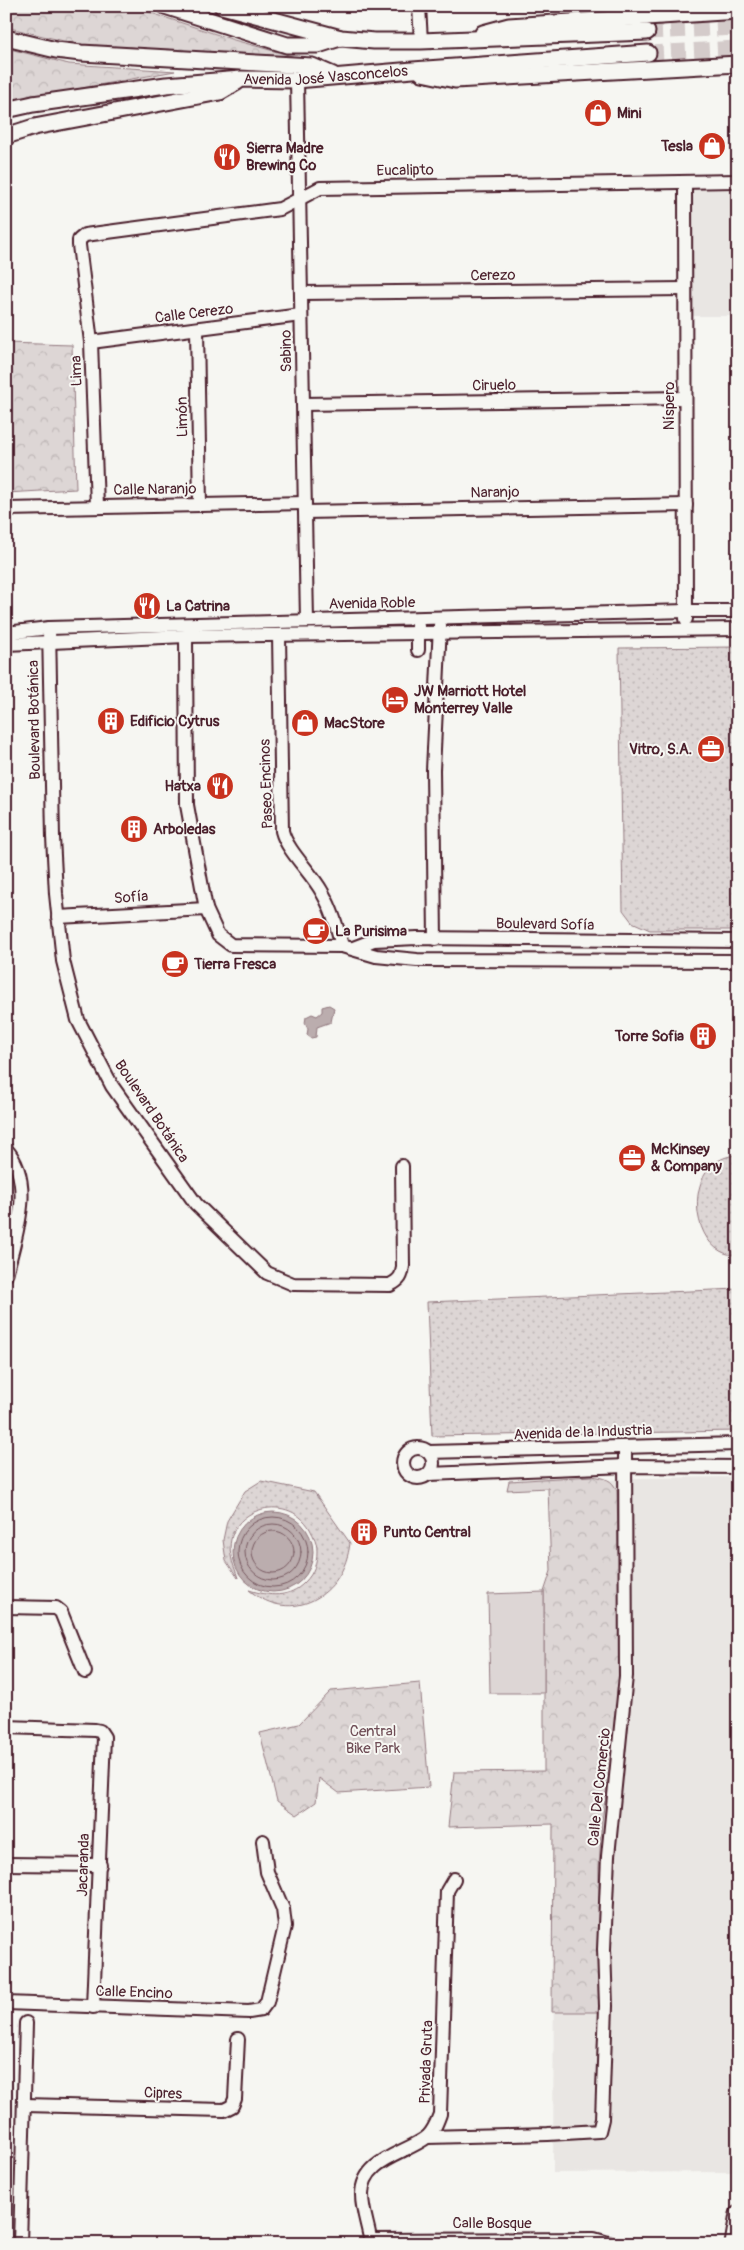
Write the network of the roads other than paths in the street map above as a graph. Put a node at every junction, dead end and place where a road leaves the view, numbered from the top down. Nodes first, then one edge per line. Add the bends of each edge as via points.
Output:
1 (165, 6) edge
2 (222, 6) edge
3 (419, 6) edge
4 (708, 10) edge
5 (738, 11) edge
6 (647, 32) tunnel mouth
7 (6, 38) edge
8 (342, 38) junction
9 (470, 39) junction
10 (421, 41) junction
11 (648, 53) tunnel mouth
12 (738, 64) edge
13 (413, 70) junction
14 (335, 76) junction
15 (241, 79) junction
16 (297, 80) junction
17 (6, 110) edge
18 (6, 136) edge
19 (738, 181) edge
20 (685, 183) junction
21 (299, 200) junction
22 (81, 237) joint
23 (685, 289) junction
24 (301, 293) junction
25 (301, 315) junction
26 (197, 329) junction
27 (91, 342) junction
28 (686, 398) junction
29 (303, 404) junction
30 (200, 505) junction
31 (686, 505) junction
32 (97, 506) junction
33 (305, 508) junction
34 (6, 509) edge
35 (686, 611) junction
36 (738, 611) edge
37 (418, 618) junction
38 (440, 618) junction
39 (307, 621) junction
40 (686, 629) junction
41 (738, 629) edge
42 (6, 633) edge
43 (440, 633) junction
44 (49, 634) junction
45 (418, 634) junction
46 (279, 635) junction
47 (186, 636) junction
48 (6, 644) edge
49 (418, 650) dead end
50 (206, 908) junction
51 (58, 917) junction
52 (435, 939) junction
53 (738, 941) edge
54 (347, 947) junction
55 (738, 961) edge
56 (6, 1149) edge
57 (402, 1166) dead end
58 (6, 1275) edge
59 (738, 1444) edge
60 (625, 1447) junction
61 (428, 1452) junction
62 (626, 1466) junction
63 (738, 1467) edge
64 (429, 1474) junction
65 (6, 1607) edge
66 (85, 1672) dead end
67 (6, 1727) edge
68 (264, 1841) dead end
69 (6, 1864) edge
70 (100, 1865) junction
71 (454, 1879) dead end
72 (6, 2003) edge
73 (93, 2007) junction
74 (26, 2023) dead end
75 (238, 2039) dead end
76 (25, 2105) junction
77 (427, 2137) junction
78 (738, 2214) edge
79 (500, 2241) edge
80 (371, 2242) edge
81 (20, 2244) edge
82 (612, 2244) edge
83 (733, 2244) edge

1 - 8 main road via 287,45 318,45
2 - 8 main road
3 - 10 street
4 - 5 main road
4 - 9 main road via 510,26
6 - 9 main road, Avenida José Vasconcelos
7 - 14 main road via 56,50 312,66
8 - 10 main road, Avenida José Vasconcelos
9 - 10 main road, Avenida José Vasconcelos
11 - 13 main road, Avenida José Vasconcelos
12 - 13 main road via 455,80
13 - 14 main road, Avenida José Vasconcelos
14 - 16 main road, Avenida José Vasconcelos
15 - 16 main road, Avenida José Vasconcelos
15 - 17 main road, Avenida José Vasconcelos via 146,87
15 - 18 main road via 220,92 34,127
16 - 21 street, Sabino
19 - 20 street, Eucalipto
20 - 21 street, Eucalipto via 322,188
20 - 23 street, Níspero
21 - 22 street, Eucalipto via 280,209
21 - 24 street, Sabino
22 - 27 street, Lima via 79,245
23 - 24 street, Cerezo
23 - 28 street, Níspero
24 - 25 street, Sabino
25 - 26 street, Calle Cerezo
25 - 29 street, Sabino
26 - 27 street, Calle Cerezo
26 - 30 street, Limón
27 - 32 street, Lima
28 - 29 street, Ciruelo
28 - 31 street, Níspero
29 - 33 street, Sabino
30 - 32 street, Calle Naranjo
30 - 33 street, Calle Naranjo
31 - 33 street, Naranjo
31 - 35 street, Níspero
32 - 34 street, Calle Naranjo
33 - 39 street, Sabino
35 - 36 street, Avenida Roble
35 - 38 street, Avenida Roble
35 - 40 street, Níspero
37 - 38 street, Avenida Roble
37 - 39 street, Avenida Roble
37 - 45 street
38 - 43 street
39 - 44 street, Avenida Roble
40 - 41 street, Avenida Roble
40 - 43 street, Avenida Roble
42 - 44 street, Avenida Roble
43 - 45 street, Avenida Roble
43 - 52 street via 432,770
44 - 47 street, Avenida Roble
44 - 48 street, Avenida Roble
44 - 51 street, Boulevard Botánica via 51,804
45 - 46 street, Avenida Roble
45 - 49 street
46 - 47 street, Avenida Roble
46 - 54 street, Paseo Encinos via 282,831 287,844 322,891
47 - 50 street via 187,805
50 - 51 street, Sofía
50 - 54 street, Boulevard Sofía via 218,935 231,944
51 - 57 street, Boulevard Botánica via 78,1020 112,1086 196,1204 267,1273 292,1284 390,1284 398,1281 403,1266
52 - 53 street, Boulevard Sofía
52 - 54 street, Boulevard Sofía via 374,940
54 - 55 street, Boulevard Sofía via 376,956 417,960
56 - 58 street via 17,1164 22,1198
59 - 60 street, Avenida de la Industria
60 - 61 street, Avenida de la Industria
60 - 62 street, Calle Del Comercio
61 - 64 street via 433,1463
61 - 64 street via 417,1448 412,1450 407,1453 403,1464 413,1478
62 - 63 street
62 - 64 street
62 - 77 street, Calle Del Comercio via 626,1676 608,1856 604,1949 606,2006 599,2131
65 - 66 street via 56,1608 64,1616
67 - 70 street, Jacaranda via 95,1730 102,1734
68 - 73 street, Calle Encino via 267,1872 283,1909 285,1926 272,1990 261,2010
69 - 70 street
70 - 73 street, Jacaranda
71 - 77 street, Privada Gruta via 447,1891 440,2114 435,2128
72 - 73 street, Calle Encino
74 - 76 street
75 - 76 street, Cipres via 235,2099 232,2106 224,2110
76 - 81 street
77 - 80 street via 381,2162 368,2173 362,2195
78 - 83 main road
79 - 80 street, Calle Bosque
79 - 82 street, Calle Bosque via 594,2239

